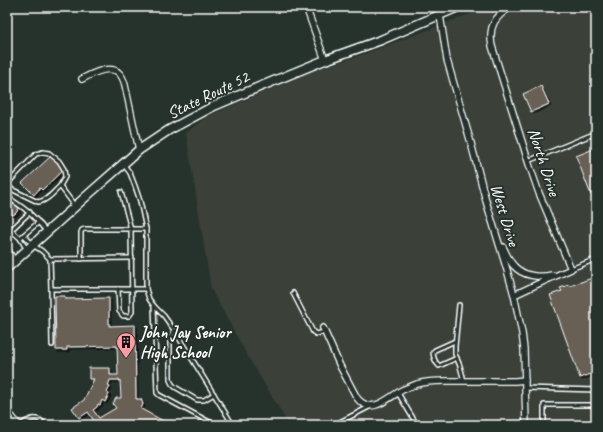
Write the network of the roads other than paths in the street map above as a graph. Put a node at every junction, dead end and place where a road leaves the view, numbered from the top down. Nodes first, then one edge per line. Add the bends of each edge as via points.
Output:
1 (306, 7) edge
2 (458, 7) edge
3 (511, 7) edge
4 (440, 15) junction
5 (325, 60) junction
6 (82, 79) dead end
7 (596, 133) edge
8 (139, 150) junction
9 (528, 161) junction
10 (123, 164) junction
11 (60, 186) junction
12 (121, 192) dead end
13 (7, 198) edge
14 (75, 206) junction
15 (30, 212) junction
16 (39, 222) junction
17 (7, 227) edge
18 (131, 229) junction
19 (146, 229) junction
20 (9, 232) edge
21 (47, 232) junction
22 (496, 233) junction
23 (24, 235) junction
24 (20, 238) junction
25 (30, 247) junction
26 (7, 249) edge
27 (132, 258) junction
28 (50, 259) junction
29 (81, 259) junction
30 (596, 259) edge
31 (14, 261) junction
32 (7, 268) edge
33 (571, 269) junction
34 (562, 274) junction
35 (118, 288) junction
36 (132, 288) junction
37 (51, 289) junction
38 (146, 289) junction
39 (293, 293) dead end
40 (514, 295) junction
41 (459, 305) dead end
42 (154, 306) junction
43 (174, 330) junction
44 (324, 330) joint
45 (455, 340) junction
46 (52, 345) dead end
47 (457, 358) junction
48 (525, 380) junction
49 (464, 381) junction
50 (526, 388) junction
51 (596, 390) edge
52 (398, 393) junction
53 (214, 394) junction
54 (596, 405) edge
55 (370, 406) junction
56 (7, 411) edge
57 (19, 425) edge
58 (45, 425) edge
59 (215, 425) edge
60 (233, 425) edge
61 (334, 425) edge
62 (417, 425) edge
63 (526, 425) edge
64 (544, 425) edge

1 - 5 street
2 - 4 main road, State Route 52
3 - 9 street, North Drive via 497,18 492,27 491,38
4 - 5 main road, State Route 52
4 - 22 street, West Drive via 447,60
5 - 8 main road, State Route 52 via 214,106 169,130
6 - 8 street via 107,69 122,76
7 - 9 lane
8 - 10 main road, State Route 52
9 - 33 street, North Drive
10 - 14 main road, State Route 52
10 - 19 lane via 135,186
11 - 11 lane via 65,177 64,170 59,161 49,153 43,152 36,154 8,186 38,202
11 - 14 lane
12 - 18 lane
13 - 15 lane
14 - 21 main road, State Route 52
15 - 16 lane
15 - 20 lane
16 - 21 lane
16 - 23 lane
17 - 20 lane
18 - 19 lane
18 - 27 lane
18 - 29 lane via 82,230
19 - 38 lane
20 - 24 lane
21 - 25 main road, State Route 52
22 - 34 street via 513,265 524,273 534,276
22 - 40 street, West Drive
23 - 24 lane
23 - 25 lane
24 - 25 lane via 24,245
25 - 28 lane via 42,251
25 - 31 main road, State Route 52
26 - 31 street
27 - 29 lane
27 - 36 lane
28 - 29 lane
28 - 37 lane
30 - 33 lane
31 - 32 main road, State Route 52
33 - 34 street
34 - 40 street
35 - 36 lane
35 - 36 lane via 119,311 122,316 129,316 132,312
35 - 37 lane
36 - 38 lane
37 - 46 lane
38 - 42 lane
39 - 44 lane via 313,332 316,334
40 - 48 street, West Drive via 524,349
41 - 45 lane
42 - 43 lane
42 - 59 lane via 157,393
43 - 53 lane
43 - 53 lane via 170,341 172,384 197,400 204,400
44 - 55 street via 357,398
45 - 47 lane
45 - 47 lane via 435,350 433,355 439,366
47 - 49 lane
48 - 49 street
48 - 50 street, West Drive
49 - 52 street via 424,382
50 - 51 lane
50 - 63 street, West Drive
52 - 55 street via 378,405
52 - 62 lane
53 - 60 lane
54 - 64 lane via 544,405
55 - 61 lane
56 - 57 street
57 - 58 lane via 37,418

